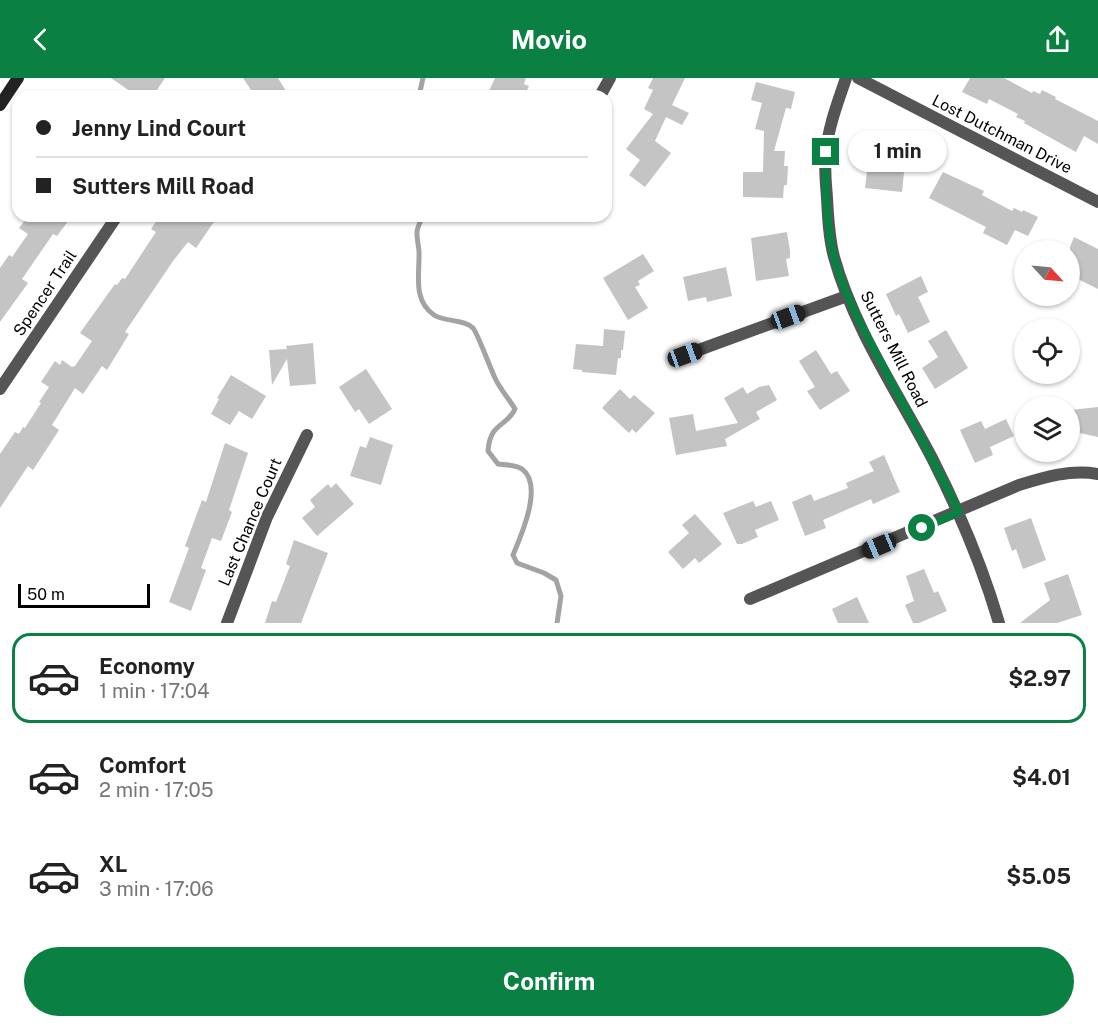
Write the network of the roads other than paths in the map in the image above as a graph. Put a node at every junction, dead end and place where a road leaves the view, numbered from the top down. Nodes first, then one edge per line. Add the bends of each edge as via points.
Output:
1 (18, 78) edge
2 (846, 78) edge
3 (858, 78) edge
4 (0, 105) edge
5 (1098, 202) edge
6 (113, 222) edge
7 (847, 296) junction
8 (685, 355) dead end
9 (0, 389) edge
10 (307, 435) dead end
11 (1098, 474) edge
12 (959, 512) junction
13 (750, 599) dead end
14 (227, 623) edge
15 (999, 623) edge

1 - 4 main road
2 - 7 street, Sutters Mill Road via 830,129 825,174 834,256
3 - 5 street, Lost Dutchman Drive
6 - 9 street, Spencer Trail
7 - 8 street
7 - 12 street, Sutters Mill Road
10 - 14 street, Last Chance Court via 267,517
11 - 12 street via 1043,477
12 - 13 street
12 - 15 street, Sutters Mill Road

